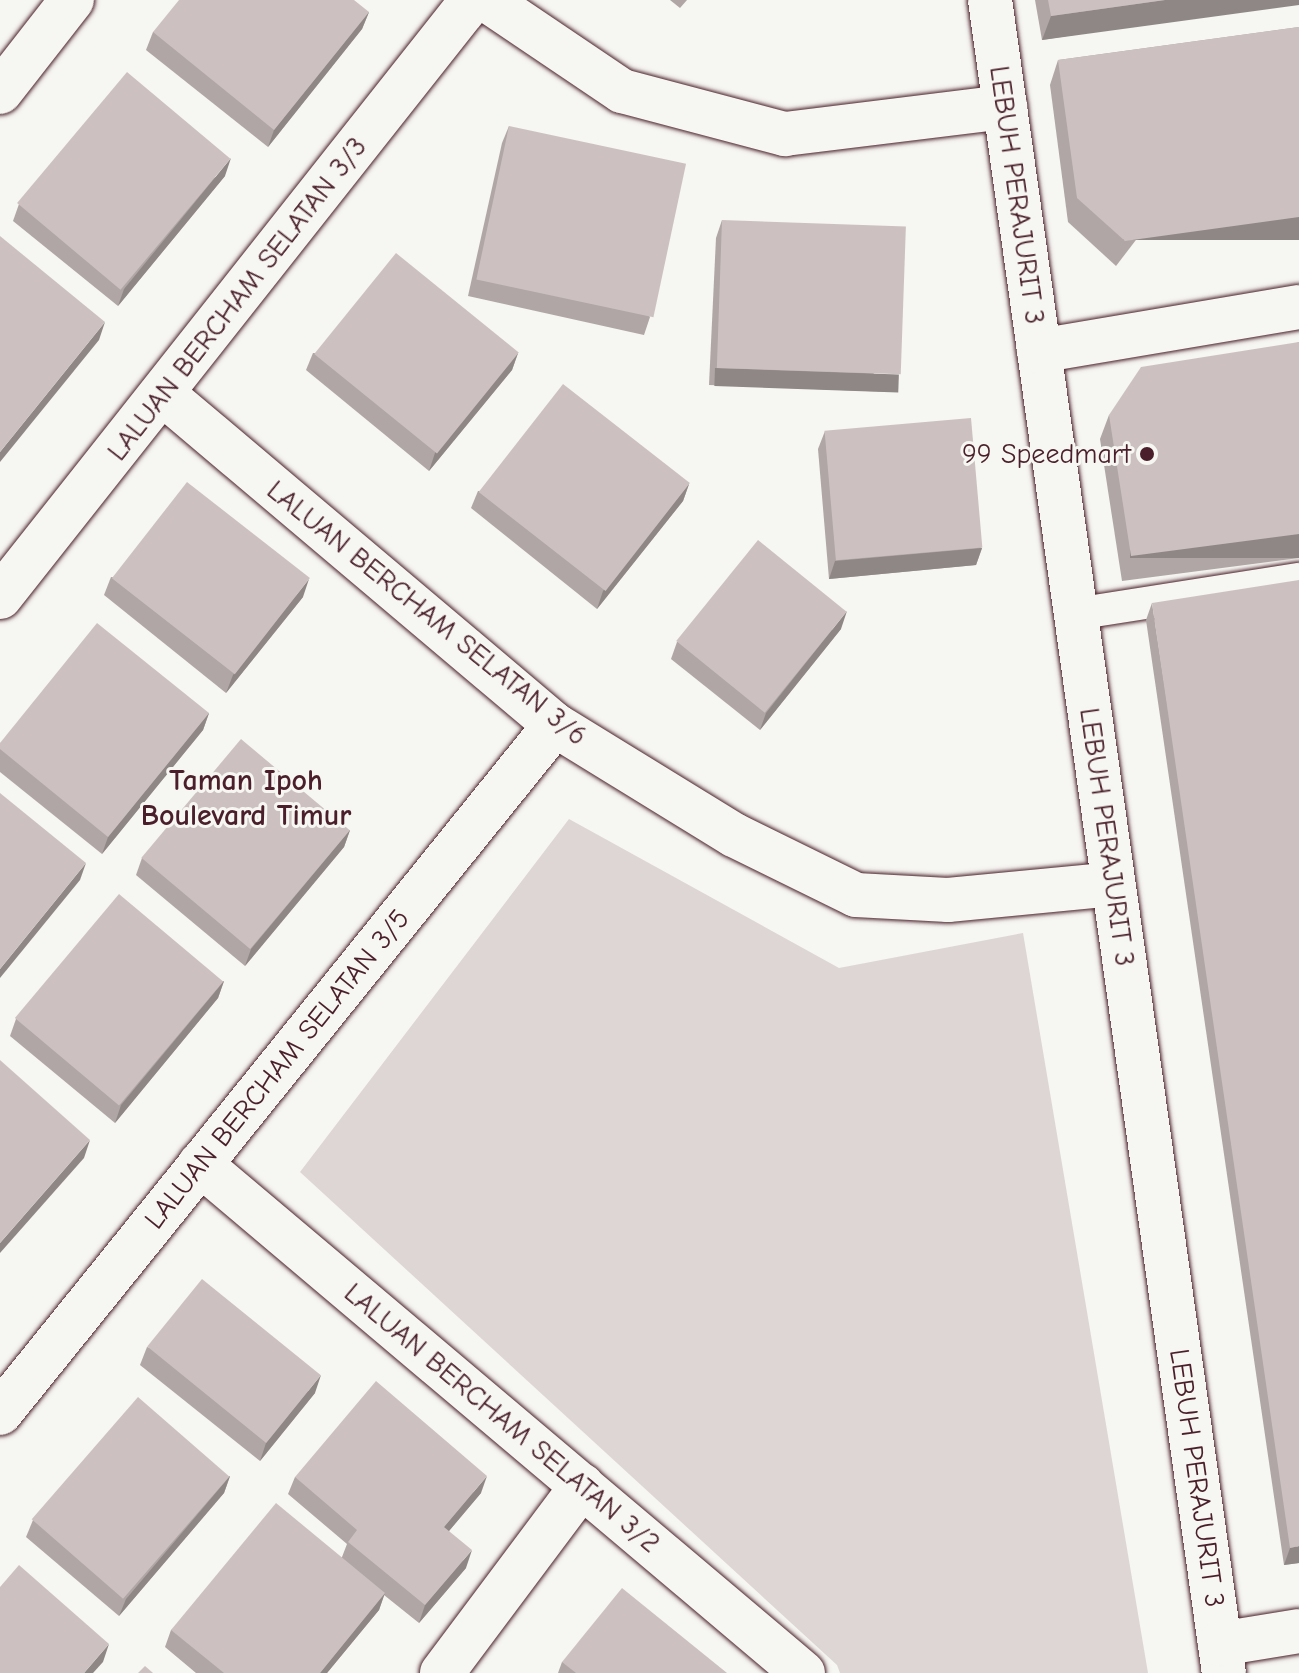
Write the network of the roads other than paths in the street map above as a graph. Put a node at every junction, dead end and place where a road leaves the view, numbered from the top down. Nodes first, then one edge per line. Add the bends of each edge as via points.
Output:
1 (72, 0) edge
2 (472, 0) edge
3 (487, 0) edge
4 (990, 0) edge
5 (0, 92) edge
6 (1005, 107) junction
7 (1299, 307) edge
8 (1039, 351) junction
9 (163, 394) junction
10 (1299, 579) edge
11 (0, 597) edge
12 (1075, 614) junction
13 (555, 725) junction
14 (1113, 884) junction
15 (200, 1164) junction
16 (0, 1413) edge
17 (582, 1486) junction
18 (1299, 1631) edge
19 (1222, 1658) edge
20 (442, 1673) edge
21 (803, 1673) edge

1 - 5 street
2 - 9 street, LALUAN BERCHAM SELATAN 3/3
3 - 6 street via 622,91 785,134
4 - 6 street, LEBUH PERAJURIT 3
6 - 8 street, LEBUH PERAJURIT 3
7 - 8 street
8 - 12 street, LEBUH PERAJURIT 3
9 - 11 street, LALUAN BERCHAM SELATAN 3/3
9 - 13 street, LALUAN BERCHAM SELATAN 3/6
10 - 12 lane
12 - 14 street, LEBUH PERAJURIT 3
13 - 14 street, LALUAN BERCHAM SELATAN 3/6 via 734,835 856,895 948,900
13 - 15 street, LALUAN BERCHAM SELATAN 3/5
14 - 19 street, LEBUH PERAJURIT 3
15 - 16 street, LALUAN BERCHAM SELATAN 3/5
15 - 17 street, LALUAN BERCHAM SELATAN 3/2
17 - 20 street
17 - 21 street, LALUAN BERCHAM SELATAN 3/2
18 - 19 street

